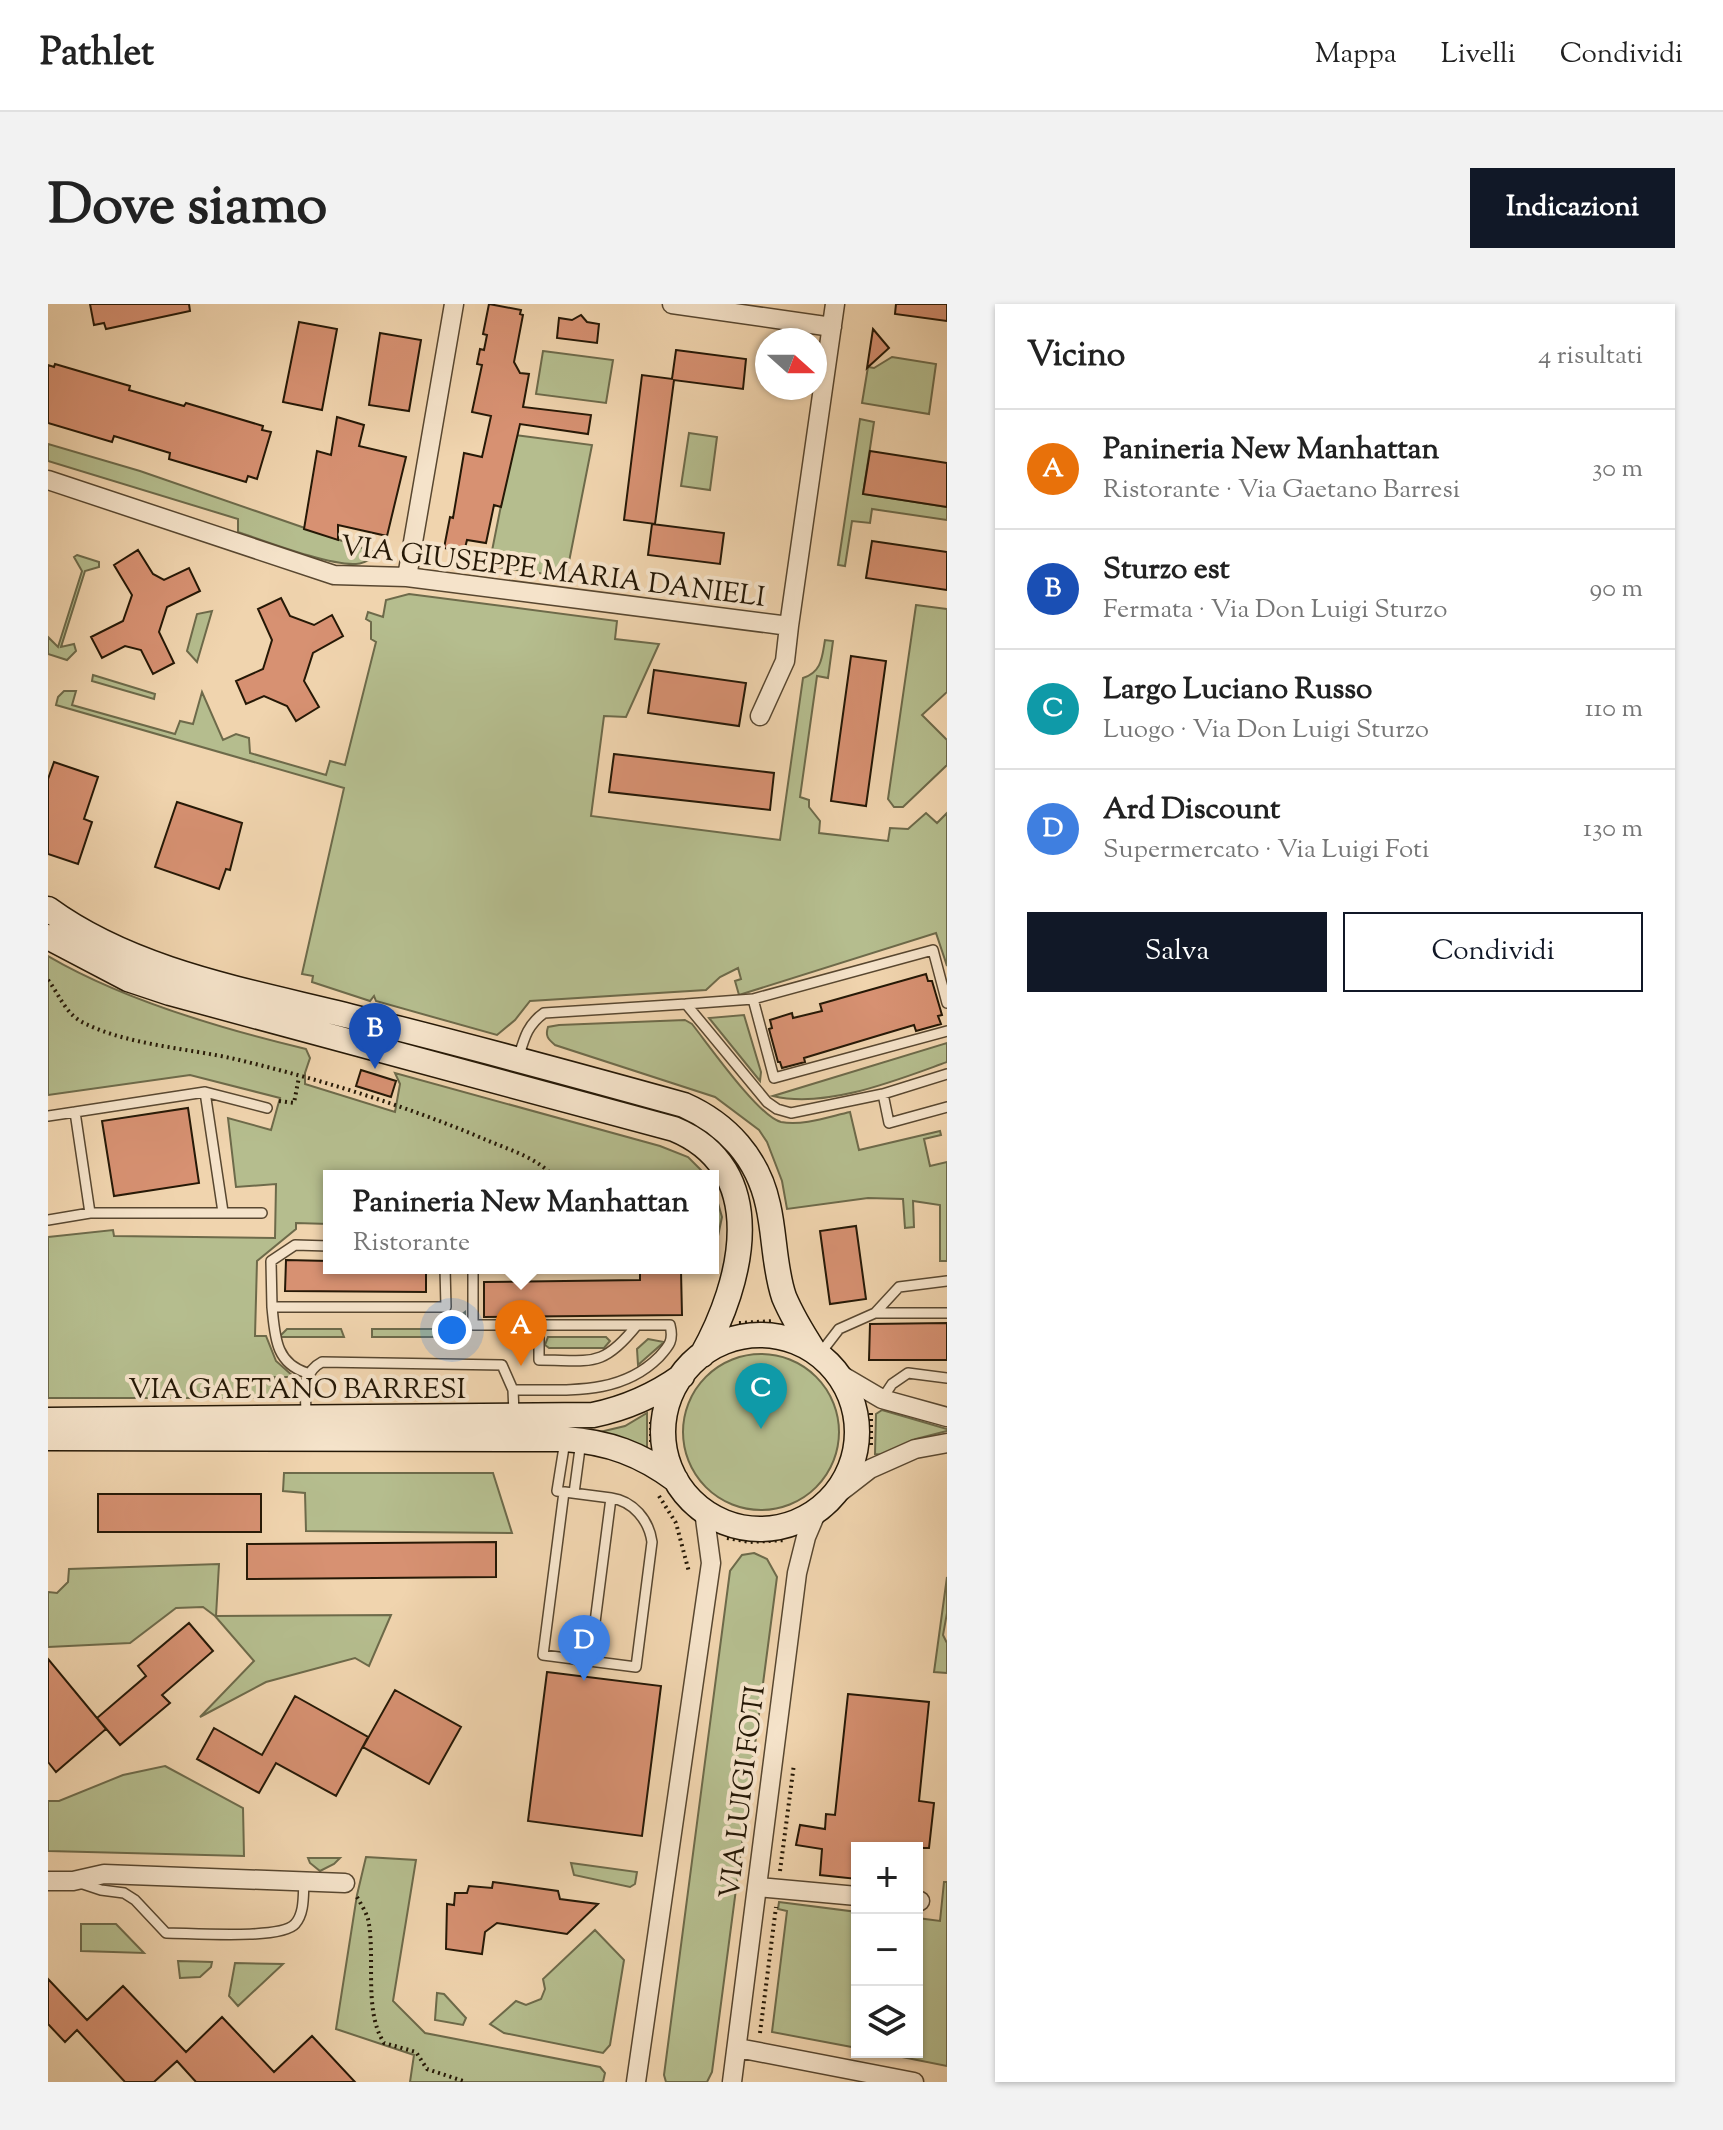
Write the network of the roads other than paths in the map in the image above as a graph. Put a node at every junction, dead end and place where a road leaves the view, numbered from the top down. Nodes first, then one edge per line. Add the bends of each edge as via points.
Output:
1 (454, 304) edge
2 (672, 304) edge
3 (835, 304) edge
4 (832, 327) junction
5 (48, 480) edge
6 (407, 577) junction
7 (789, 626) junction
8 (760, 716) dead end
9 (48, 909) edge
10 (48, 937) edge
11 (753, 999) junction
12 (947, 1003) edge
13 (686, 1004) junction
14 (947, 1031) edge
15 (518, 1059) junction
16 (947, 1074) edge
17 (205, 1092) junction
18 (883, 1094) junction
19 (947, 1107) edge
20 (267, 1108) road end
21 (75, 1112) junction
22 (48, 1116) edge
23 (223, 1212) junction
24 (90, 1213) junction
25 (262, 1213) dead end
26 (48, 1220) edge
27 (323, 1246) edge
28 (445, 1274) edge
29 (473, 1274) edge
30 (947, 1281) edge
31 (272, 1307) junction
32 (875, 1313) junction
33 (947, 1313) edge
34 (539, 1325) junction
35 (637, 1325) junction
36 (702, 1355) junction
37 (823, 1359) junction
38 (307, 1373) junction
39 (682, 1376) junction
40 (947, 1378) edge
41 (513, 1390) junction
42 (882, 1399) junction
43 (514, 1416) junction
44 (947, 1417) edge
45 (306, 1418) junction
46 (48, 1420) edge
47 (48, 1438) edge
48 (573, 1439) junction
49 (947, 1443) edge
50 (676, 1480) junction
51 (569, 1493) junction
52 (611, 1498) junction
53 (818, 1515) junction
54 (706, 1520) junction
55 (590, 1661) junction
56 (48, 1881) edge
57 (73, 1881) junction
58 (304, 1881) junction
59 (345, 1883) road end
60 (758, 1887) junction
61 (851, 1895) edge
62 (738, 2048) junction
63 (636, 2082) edge
64 (732, 2082) edge
65 (914, 2082) edge

1 - 6 street
2 - 4 street
3 - 4 street, VIA GIUSEPPE MARIA DANIELI
4 - 7 street, VIA GIUSEPPE MARIA DANIELI
5 - 6 street, VIA GIUSEPPE MARIA DANIELI via 334,575
6 - 7 street, VIA GIUSEPPE MARIA DANIELI
7 - 8 street via 785,661
9 - 15 street via 115,947 189,974
10 - 36 street via 128,979 170,993 694,1137 724,1168 741,1220 733,1276
11 - 12 lane via 933,950
11 - 13 lane
11 - 14 lane via 774,1078
13 - 15 lane via 544,1013 526,1032
13 - 18 lane via 777,1109 791,1113
15 - 37 street via 684,1105 721,1126 745,1152 759,1178 784,1295 798,1327
16 - 18 lane
17 - 20 lane
17 - 21 lane
17 - 23 lane
18 - 19 lane via 889,1123
21 - 22 lane
21 - 24 lane
23 - 24 lane
23 - 25 lane
24 - 26 lane
27 - 31 lane via 295,1245 271,1261
28 - 31 lane via 446,1307
29 - 34 lane via 473,1325
30 - 32 lane via 899,1287
31 - 38 lane via 284,1359
32 - 33 lane
32 - 37 lane via 839,1329
34 - 35 lane
34 - 35 lane via 539,1360 605,1357
35 - 41 lane via 670,1325 673,1337 650,1365 630,1378 595,1389
36 - 37 street via 729,1341 758,1335 787,1339
36 - 39 street
37 - 42 street
37 - 53 street via 847,1388 857,1427 851,1466
38 - 41 lane via 322,1362 502,1365
38 - 45 lane
39 - 43 street, VIA GAETANO BARRESI via 622,1409 593,1415
39 - 50 street via 665,1416 666,1449
40 - 42 lane via 908,1373
41 - 43 lane
42 - 44 street
43 - 45 street, VIA GAETANO BARRESI
45 - 46 street, VIA GAETANO BARRESI
47 - 48 street, VIA GAETANO BARRESI
48 - 50 street, VIA GAETANO BARRESI via 621,1448
48 - 51 lane
48 - 51 lane via 557,1491
49 - 53 street via 915,1449 870,1469
50 - 54 street
51 - 52 lane
51 - 55 lane via 543,1655
52 - 55 lane
52 - 55 lane via 628,1504 645,1522 652,1542 636,1667
53 - 54 street via 760,1529
53 - 60 street, VIA LUIGI FOTI via 797,1573
54 - 63 street via 711,1563
56 - 57 street
57 - 58 street via 104,1874
57 - 58 lane via 124,1893 166,1933 275,1933 296,1923
58 - 59 street
60 - 61 street
60 - 62 street, VIA LUIGI FOTI
62 - 64 street, VIA LUIGI FOTI
62 - 65 street

